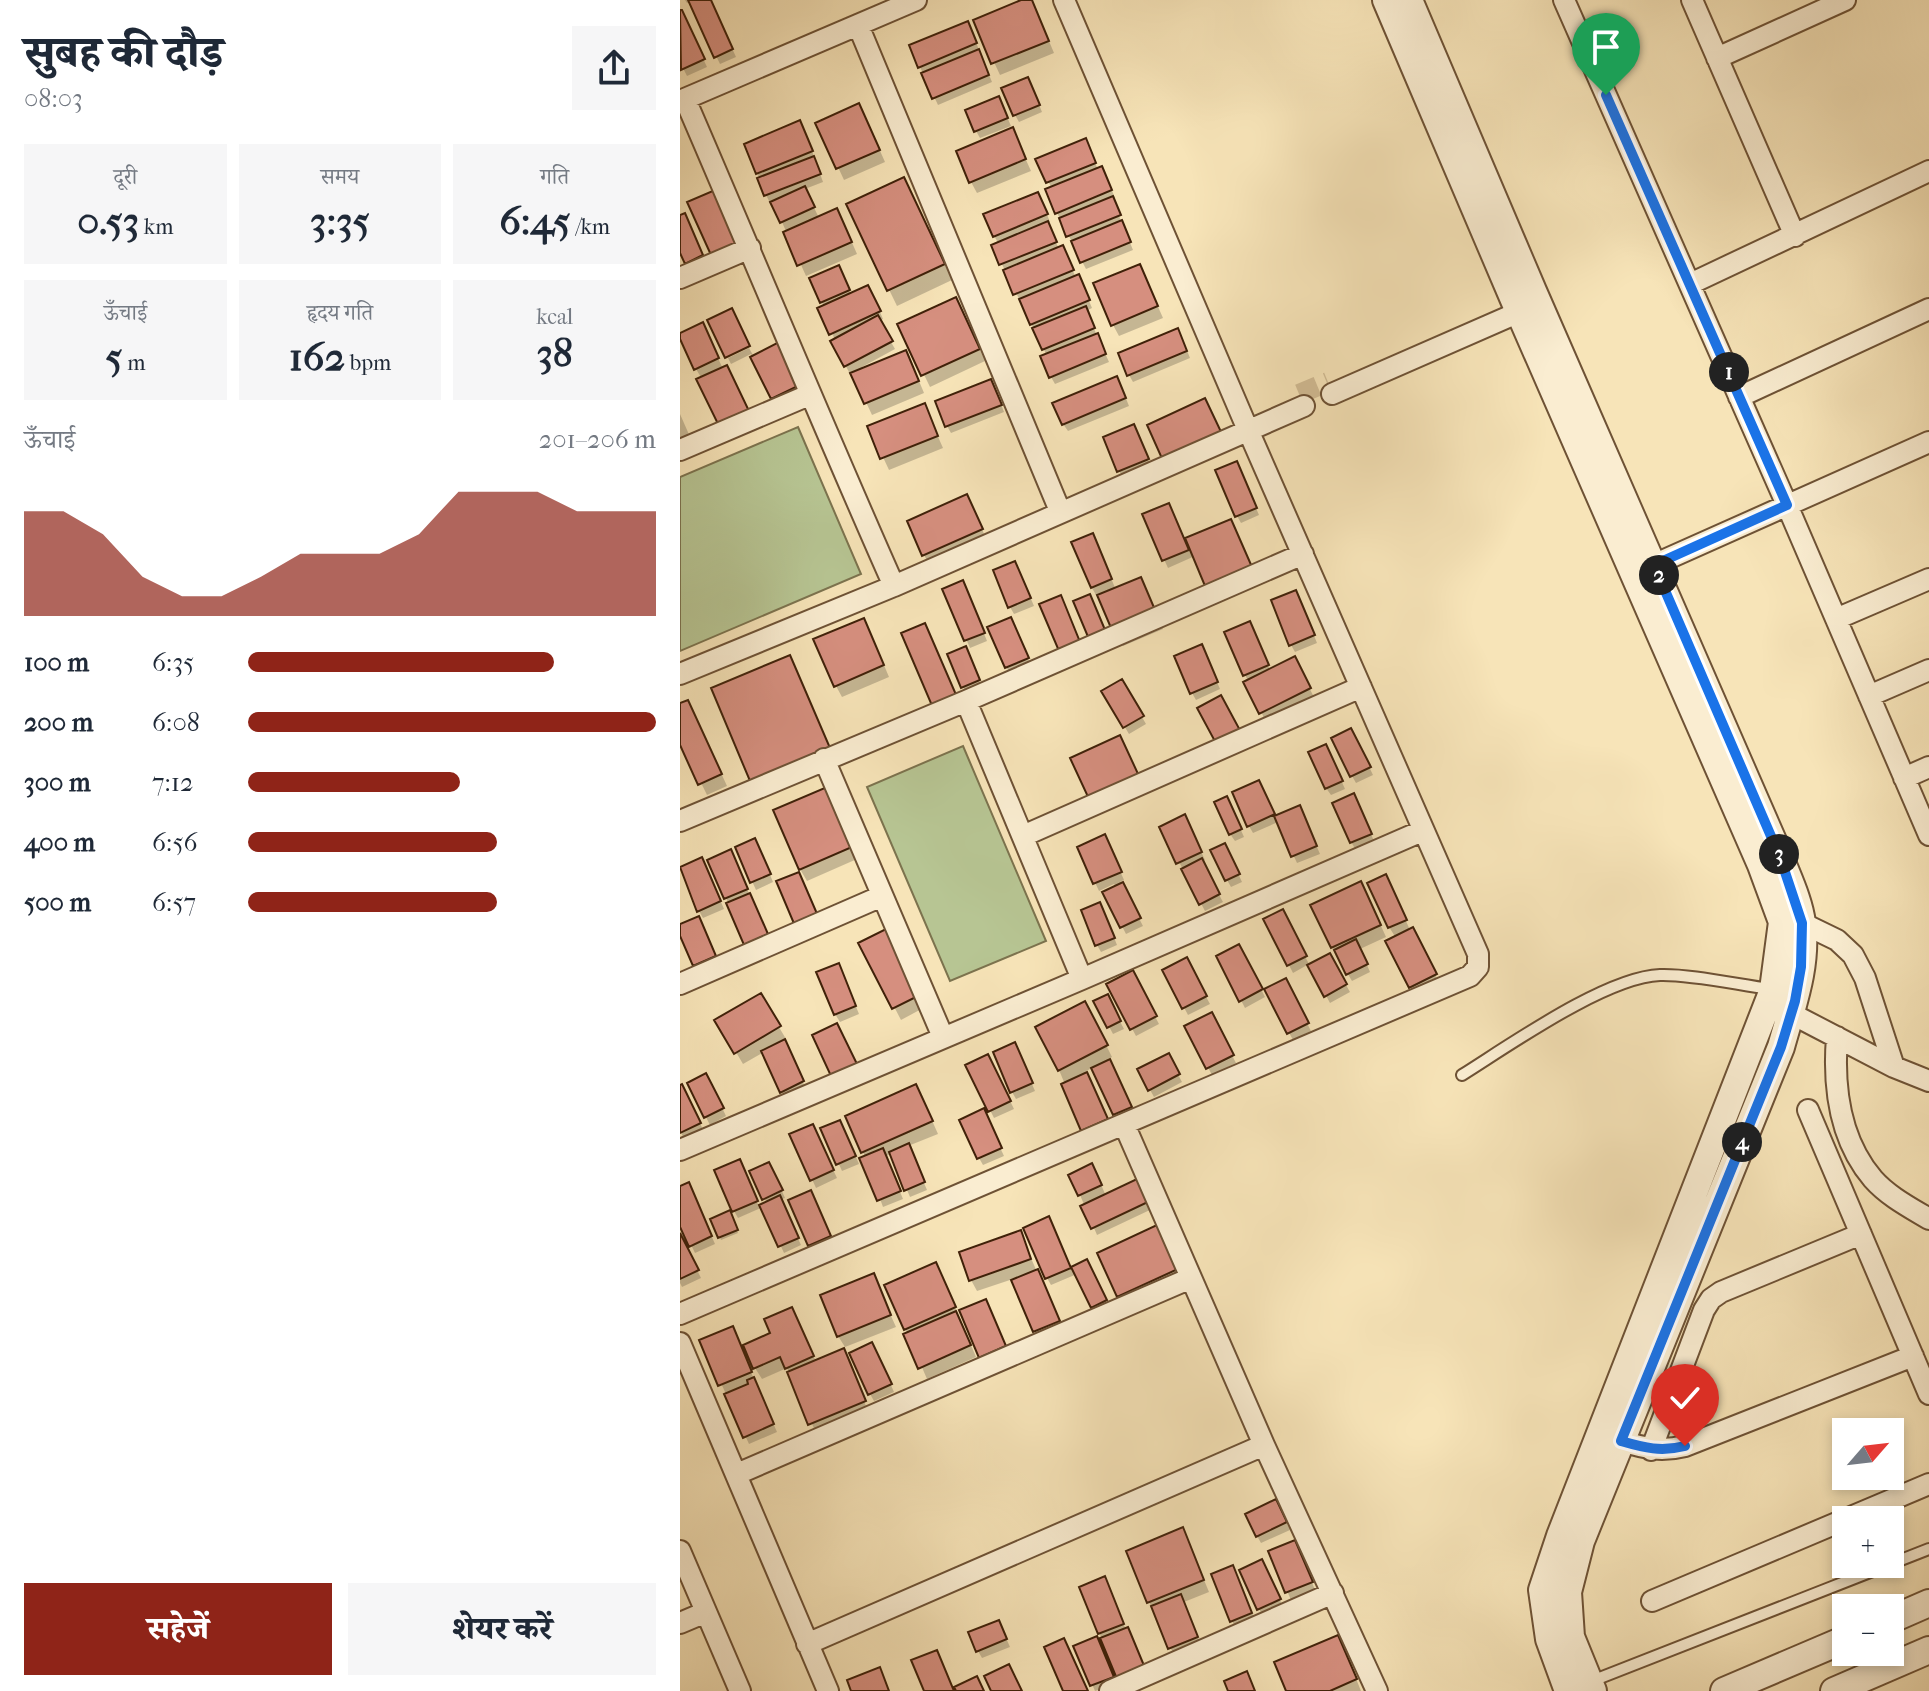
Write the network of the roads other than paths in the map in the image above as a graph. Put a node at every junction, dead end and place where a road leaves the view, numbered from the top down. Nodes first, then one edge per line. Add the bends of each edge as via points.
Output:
1 (916, 0) edge
2 (1064, 0) edge
3 (1386, 0) edge
4 (1409, 0) edge
5 (1564, 0) edge
6 (1692, 0) edge
7 (1845, 0) edge
8 (858, 25) junction
9 (1717, 58) junction
10 (682, 100) edge
11 (1929, 171) edge
12 (1795, 236) junction
13 (750, 248) junction
14 (680, 278) edge
15 (1690, 284) junction
16 (1526, 302) junction
17 (1929, 309) edge
18 (1330, 388) tunnel mouth
19 (809, 395) junction
20 (1739, 397) junction
21 (1301, 400) tunnel mouth
22 (1245, 423) junction
23 (1929, 442) edge
24 (680, 450) edge
25 (1787, 505) junction
26 (1060, 511) junction
27 (1303, 554) junction
28 (1644, 569) junction
29 (1929, 579) edge
30 (894, 586) junction
31 (1836, 619) junction
32 (1929, 670) edge
33 (680, 674) edge
34 (1361, 687) junction
35 (1869, 696) junction
36 (966, 701) junction
37 (824, 759) junction
38 (1929, 767) edge
39 (1904, 778) junction
40 (680, 821) edge
41 (1422, 831) junction
42 (1929, 835) edge
43 (1023, 836) junction
44 (882, 896) junction
45 (1792, 923) junction
46 (1082, 979) junction
47 (680, 984) edge
48 (1773, 990) junction
49 (1790, 1013) junction
50 (943, 1037) junction
51 (1837, 1037) junction
52 (1894, 1067) junction
53 (1462, 1075) dead end
54 (1929, 1081) edge
55 (1808, 1110) dead end
56 (1124, 1124) junction
57 (680, 1150) edge
58 (1929, 1219) edge
59 (1861, 1234) junction
60 (1191, 1278) junction
61 (680, 1314) edge
62 (680, 1343) edge
63 (1913, 1356) junction
64 (1929, 1394) edge
65 (1621, 1441) junction
66 (1264, 1445) junction
67 (1651, 1450) junction
68 (737, 1474) junction
69 (1929, 1484) edge
70 (1929, 1549) edge
71 (680, 1551) edge
72 (1333, 1593) junction
73 (1652, 1601) dead end
74 (1929, 1603) edge
75 (706, 1612) junction
76 (1904, 1614) edge
77 (680, 1623) edge
78 (807, 1644) junction
79 (1832, 1645) edge
80 (1929, 1650) edge
81 (1583, 1688) edge
82 (740, 1691) edge
83 (828, 1691) edge
84 (1110, 1691) edge
85 (1377, 1691) edge
86 (1724, 1691) edge
87 (1834, 1691) edge

1 - 8 street
2 - 22 street
3 - 16 street
4 - 16 street
5 - 15 street
6 - 9 street
7 - 9 street
8 - 10 street
8 - 26 street
9 - 12 street
10 - 13 street
11 - 12 street
12 - 15 street
13 - 14 street
13 - 19 street
15 - 20 street
16 - 18 street
16 - 28 street
17 - 20 street
19 - 24 street
19 - 30 street
20 - 25 street
21 - 22 street
22 - 26 street
22 - 27 street
23 - 25 street
25 - 28 street
25 - 31 street
26 - 30 street
27 - 34 street
27 - 36 street
28 - 45 street via 1780,857
29 - 31 street
30 - 33 street
31 - 35 street
32 - 35 street
34 - 41 street
34 - 43 street
35 - 39 street
36 - 37 street
36 - 43 street
37 - 40 street
37 - 44 street
38 - 39 street
39 - 42 street
41 - 46 street
41 - 56 street via 1478,954 1478,967 1470,976
43 - 46 street
44 - 47 street
44 - 50 street
45 - 48 street
45 - 49 street via 1801,967
45 - 52 street via 1837,940 1853,955
46 - 50 street
48 - 53 lane via 1662,975 1633,978
48 - 81 street via 1542,1590 1549,1639
49 - 51 street
49 - 65 street via 1781,1047
50 - 57 street
51 - 52 street
51 - 58 street via 1834,1076 1853,1148 1873,1179
52 - 54 street
55 - 59 street
56 - 60 street
56 - 61 street
59 - 63 street
59 - 67 street via 1711,1299
60 - 66 street
60 - 68 street
62 - 68 street
63 - 64 street
63 - 67 street via 1685,1446
65 - 67 street
65 - 81 street via 1581,1541 1568,1592
66 - 72 street
66 - 78 street
68 - 78 street
69 - 73 street
70 - 81 lane
71 - 75 street
72 - 84 street
72 - 85 street
74 - 76 street
75 - 77 street
75 - 82 street
78 - 83 street
79 - 86 street
80 - 87 street

